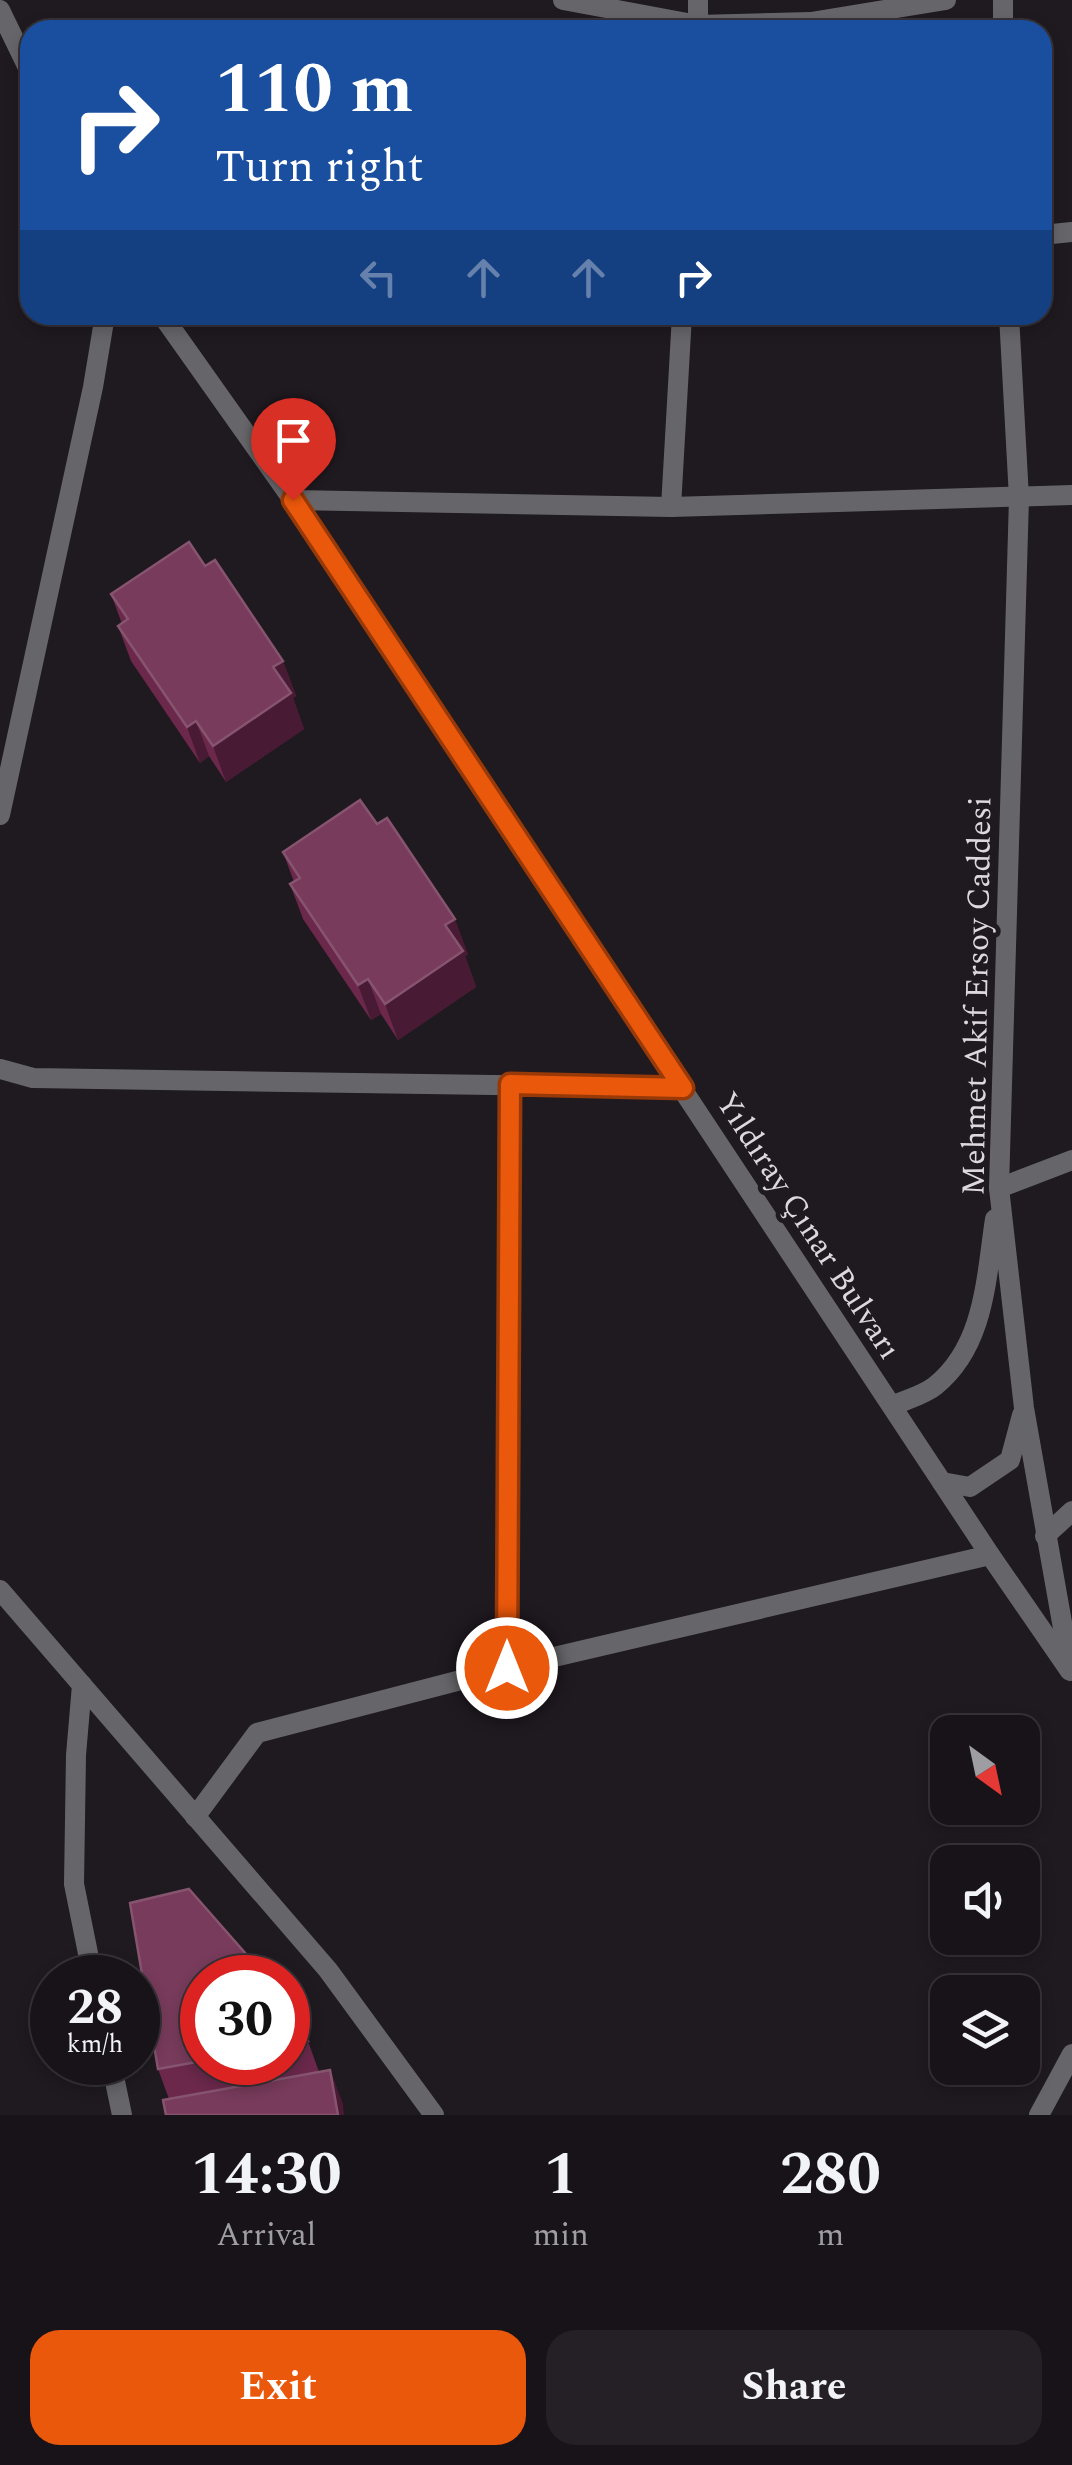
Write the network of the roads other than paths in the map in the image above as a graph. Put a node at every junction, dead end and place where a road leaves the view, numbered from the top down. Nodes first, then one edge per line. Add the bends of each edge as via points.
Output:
1 (563, 0) edge
2 (946, 0) edge
3 (0, 10) edge
4 (659, 20) edge
5 (823, 20) edge
6 (20, 51) edge
7 (103, 325) edge
8 (169, 325) edge
9 (681, 325) edge
10 (1010, 325) edge
11 (1072, 495) edge
12 (1018, 498) junction
13 (293, 500) junction
14 (672, 507) junction
15 (0, 814) edge
16 (0, 1068) edge
17 (510, 1084) junction
18 (683, 1088) junction
19 (1072, 1160) edge
20 (1000, 1188) junction
21 (892, 1406) junction
22 (1024, 1408) junction
23 (942, 1482) junction
24 (1072, 1511) edge
25 (1045, 1536) junction
26 (990, 1555) junction
27 (0, 1590) edge
28 (507, 1668) junction
29 (1071, 1672) edge
30 (82, 1686) junction
31 (195, 1817) junction
32 (88, 1955) edge
33 (1072, 2054) edge
34 (116, 2085) edge
35 (122, 2115) edge
36 (434, 2115) edge
37 (1039, 2115) edge

1 - 4 street
2 - 5 street
3 - 6 street
7 - 15 street
8 - 13 street, Yıldıray Çınar Bulvarı
9 - 14 street
10 - 12 street, Mehmet Akif Ersoy Caddesi
11 - 12 street
12 - 14 street
12 - 20 street, Mehmet Akif Ersoy Caddesi
13 - 14 street
13 - 18 street, Yıldıray Çınar Bulvarı
16 - 17 street via 34,1078
17 - 18 street
17 - 28 street
18 - 21 street, Yıldıray Çınar Bulvarı
19 - 20 street
20 - 21 street via 982,1308 965,1354 933,1388
20 - 22 street, Mehmet Akif Ersoy Caddesi
21 - 23 street, Yıldıray Çınar Bulvarı
22 - 23 street via 1010,1460 970,1487
22 - 25 street, Mehmet Akif Ersoy Caddesi
23 - 26 street, Yıldıray Çınar Bulvarı
24 - 25 street
25 - 29 street, Mehmet Akif Ersoy Caddesi
26 - 28 street
26 - 29 street, Yıldıray Çınar Bulvarı
27 - 30 street
28 - 31 street via 257,1732
30 - 31 street
30 - 32 street via 74,1884
31 - 36 street via 328,1970
33 - 37 street
34 - 35 street

